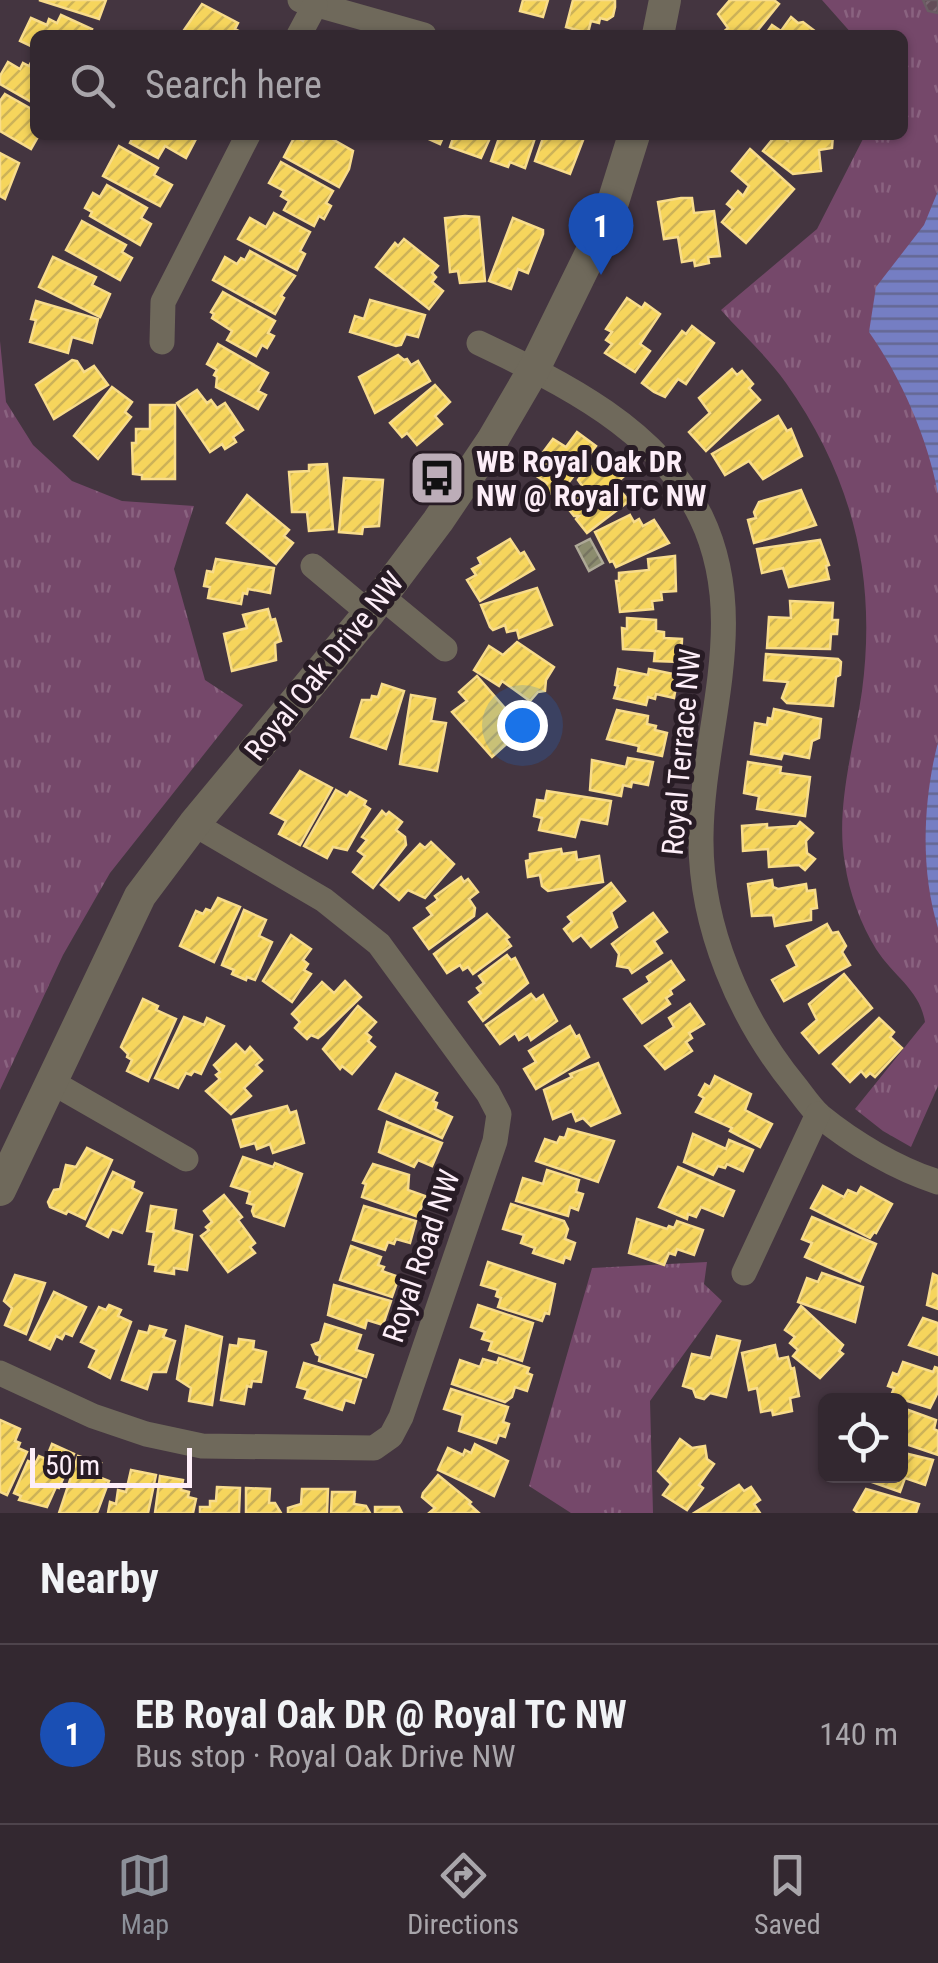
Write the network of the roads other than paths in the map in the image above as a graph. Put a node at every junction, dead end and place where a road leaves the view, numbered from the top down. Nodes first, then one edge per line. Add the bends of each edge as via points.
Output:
1 (665, 0) edge
2 (307, 2) edge
3 (301, 30) edge
4 (406, 30) edge
5 (659, 30) edge
6 (245, 140) edge
7 (632, 140) edge
8 (162, 342) dead end
9 (479, 343) dead end
10 (534, 369) junction
11 (312, 566) dead end
12 (376, 605) junction
13 (445, 648) dead end
14 (194, 824) junction
15 (50, 1081) junction
16 (818, 1114) junction
17 (186, 1159) dead end
18 (938, 1182) edge
19 (0, 1190) edge
20 (744, 1273) dead end
21 (0, 1373) edge

1 - 5 street
2 - 3 street
2 - 4 street
6 - 8 street via 163,302
7 - 10 street, Royal Oak Drive NW via 608,218
9 - 10 street, Royal Terrace NW
10 - 12 street, Royal Oak Drive NW
10 - 16 street, Royal Terrace NW via 641,438 701,517 725,615 701,837 704,881 714,928 747,1011 774,1059
11 - 12 street
12 - 13 street
12 - 14 street, Royal Oak Drive NW
14 - 15 street, Royal Oak Drive NW via 140,896
14 - 21 street, Royal Road NW via 324,900 378,944 499,1114 401,1417 374,1448 202,1446 93,1416
15 - 17 street
15 - 19 street, Royal Oak Drive NW
16 - 18 street, Royal Terrace NW
16 - 20 street

